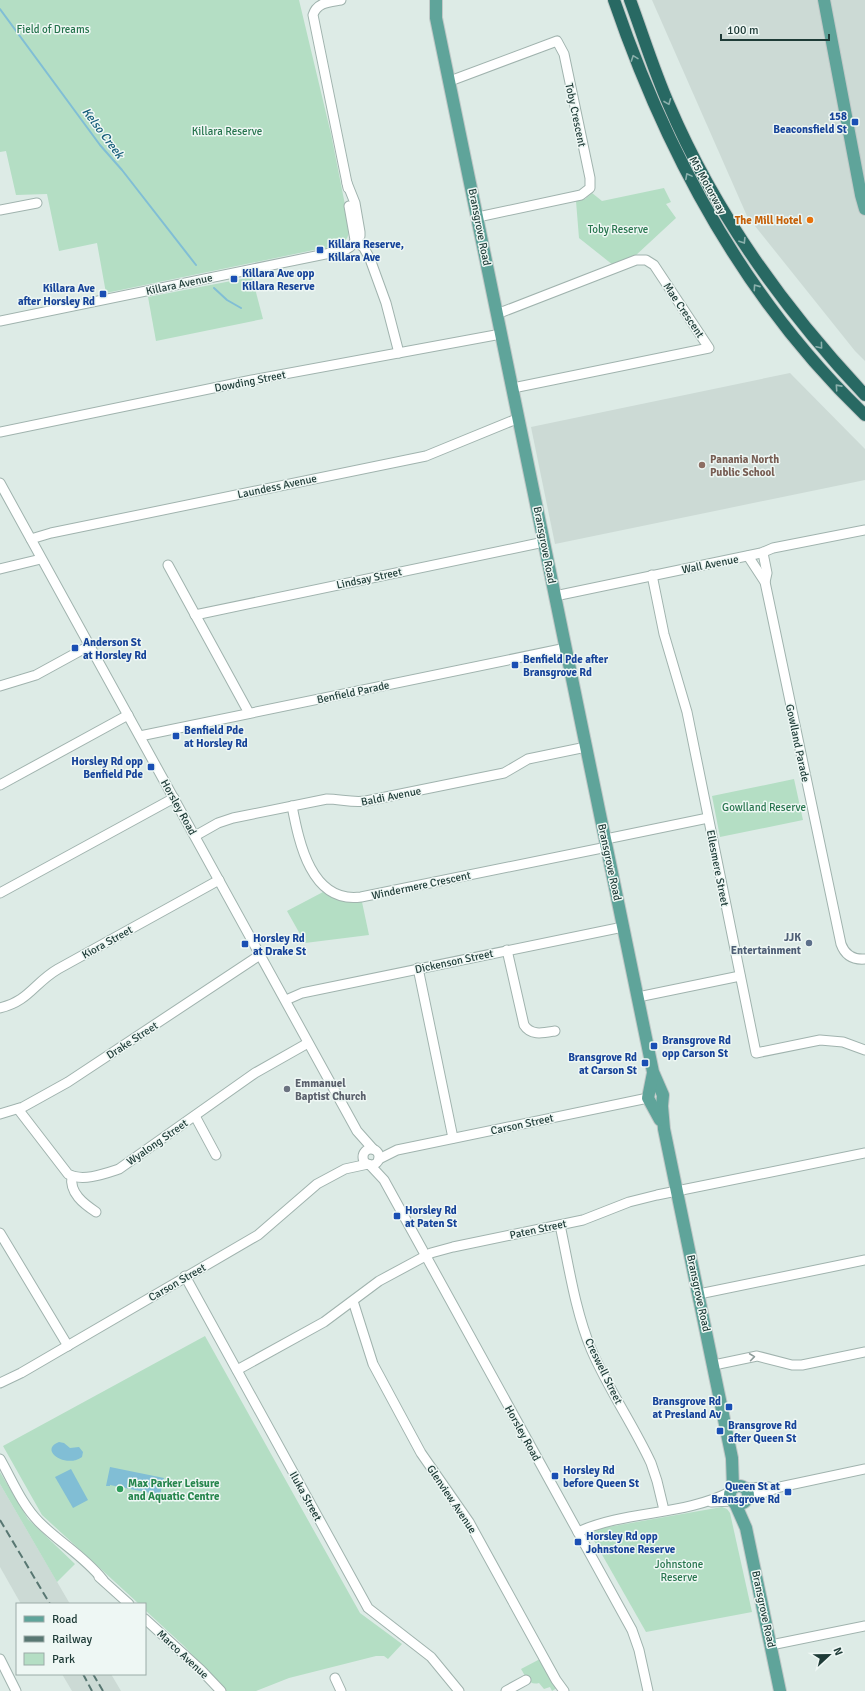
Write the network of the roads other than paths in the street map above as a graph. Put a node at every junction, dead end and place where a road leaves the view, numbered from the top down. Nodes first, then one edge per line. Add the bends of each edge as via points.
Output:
1 (341, 0) edge
2 (428, 0) edge
3 (436, 0) edge
4 (614, 0) edge
5 (630, 0) edge
6 (824, 0) edge
7 (436, 18) junction
8 (450, 81) junction
9 (37, 203) dead end
10 (865, 209) edge
11 (0, 210) edge
12 (478, 217) junction
13 (355, 240) junction
14 (497, 314) junction
15 (0, 321) edge
16 (501, 334) junction
17 (399, 353) junction
18 (513, 388) junction
19 (865, 395) edge
20 (865, 416) edge
21 (519, 418) junction
22 (0, 432) edge
23 (0, 483) edge
24 (865, 530) edge
25 (31, 539) junction
26 (544, 542) junction
27 (763, 553) junction
28 (748, 556) junction
29 (41, 559) junction
30 (168, 565) dead end
31 (0, 569) edge
32 (652, 575) junction
33 (765, 582) junction
34 (555, 596) junction
35 (195, 615) junction
36 (89, 646) junction
37 (566, 648) junction
38 (0, 686) edge
39 (249, 713) junction
40 (128, 715) junction
41 (140, 736) junction
42 (586, 747) junction
43 (0, 784) edge
44 (174, 798) junction
45 (292, 806) junction
46 (708, 818) junction
47 (195, 836) junction
48 (606, 843) junction
49 (219, 880) junction
50 (0, 893) edge
51 (624, 927) junction
52 (507, 950) junction
53 (260, 956) junction
54 (865, 959) edge
55 (418, 968) junction
56 (740, 976) junction
57 (638, 997) junction
58 (286, 1000) junction
59 (0, 1008) edge
60 (555, 1031) dead end
61 (308, 1043) junction
62 (865, 1050) edge
63 (655, 1097) junction
64 (18, 1109) junction
65 (0, 1114) edge
66 (195, 1116) junction
67 (357, 1131) junction
68 (453, 1138) junction
69 (374, 1149) junction
70 (397, 1150) junction
71 (364, 1154) junction
72 (865, 1154) edge
73 (216, 1156) dead end
74 (374, 1162) junction
75 (345, 1169) junction
76 (72, 1176) junction
77 (677, 1191) junction
78 (96, 1212) dead end
79 (560, 1225) junction
80 (0, 1233) edge
81 (426, 1256) junction
82 (865, 1260) edge
83 (185, 1276) junction
84 (699, 1294) junction
85 (353, 1300) junction
86 (68, 1346) junction
87 (865, 1352) edge
88 (714, 1365) junction
89 (237, 1370) junction
90 (0, 1383) edge
91 (0, 1459) edge
92 (865, 1469) edge
93 (739, 1495) junction
94 (664, 1510) junction
95 (578, 1532) junction
96 (128, 1603) edge
97 (146, 1620) edge
98 (865, 1626) edge
99 (771, 1645) junction
100 (0, 1659) edge
101 (335, 1678) dead end
102 (526, 1680) dead end
103 (16, 1691) edge
104 (221, 1691) edge
105 (341, 1691) edge
106 (459, 1691) edge
107 (506, 1691) edge
108 (564, 1691) edge
109 (648, 1691) edge
110 (780, 1691) edge

1 - 13 street via 321,4 313,15 347,183
2 - 7 main road, Bransgrove Road
3 - 7 main road, Bransgrove Road
20 -> 4 highway, M5 Motorway via 788,330 743,268 700,200 636,65
5 -> 19 highway, M5 Motorway via 669,105 694,158 723,209 784,300 831,359
6 - 10 main road
7 - 8 main road, Bransgrove Road
8 - 12 main road, Bransgrove Road
8 - 12 street, Toby Crescent via 557,41 564,54 590,184 588,191 577,196
9 - 11 street
12 - 14 main road, Bransgrove Road
13 - 15 street, Killara Avenue via 350,247 342,251
13 - 17 street via 368,254 386,303
14 - 16 main road, Bransgrove Road
14 - 18 street, Mae Crescent via 636,260 646,260 654,265 709,348
16 - 17 street, Dowding Street
16 - 18 main road, Bransgrove Road
17 - 22 street, Dowding Street via 252,380
18 - 21 main road, Bransgrove Road
21 - 25 street, Laundess Avenue via 426,456
21 - 26 main road, Bransgrove Road
23 - 25 street, Horsley Road
24 - 27 street, Wall Avenue via 773,548
25 - 29 street, Horsley Road
26 - 34 main road, Bransgrove Road
26 - 35 street, Lindsay Street
27 - 28 street, Wall Avenue
27 - 33 street, Gowlland Parade via 767,573
28 - 32 street, Wall Avenue
28 - 33 street, Gowlland Parade
29 - 31 street
29 - 36 street, Horsley Road
30 - 35 street
32 - 34 street, Wall Avenue
32 - 46 street, Ellesmere Street via 664,634 684,703
33 - 54 street, Gowlland Parade via 842,947 847,954
34 - 37 main road, Bransgrove Road
35 - 39 street
36 - 38 street via 36,675
36 - 40 street, Horsley Road
37 - 39 street, Benfield Parade
37 - 42 main road, Bransgrove Road
39 - 41 street, Benfield Parade
40 - 41 street, Horsley Road
40 - 43 street
41 - 44 street, Horsley Road
42 - 45 street, Baldi Avenue via 528,759 504,773 366,801 355,803 333,799
42 - 48 main road, Bransgrove Road
44 - 47 street, Horsley Road
44 - 50 street
45 - 47 street, Baldi Avenue via 225,820
45 - 48 street, Windermere Crescent via 301,848 318,878 328,890 348,898
46 - 48 street, Windermere Crescent
46 - 56 street, Ellesmere Street
47 - 49 street, Horsley Road
48 - 51 main road, Bransgrove Road
49 - 53 street, Horsley Road
49 - 59 street, Kiora Street via 58,969 21,1001
51 - 52 street, Dickenson Street
51 - 57 main road, Bransgrove Road
52 - 55 street, Dickenson Street
52 - 60 street via 526,1029 535,1033
53 - 58 street, Horsley Road
53 - 64 street, Drake Street via 68,1082
55 - 58 street, Dickenson Street via 302,993
55 - 68 street
56 - 57 street
56 - 62 street, Ellesmere Street via 756,1052 828,1040
57 - 63 main road, Bransgrove Road via 653,1072
58 - 61 street, Horsley Road
61 - 66 street, Wyalong Street via 264,1067
61 - 67 street, Horsley Road
63 - 68 street, Carson Street
63 - 77 main road, Bransgrove Road
64 - 65 street, Drake Street
64 - 76 street via 64,1170
66 - 73 street
66 - 76 street, Wyalong Street via 119,1169 87,1177
67 - 69 street, Horsley Road
67 - 71 street, Horsley Road
68 - 70 street, Carson Street
69 - 70 street, Carson Street
69 - 71 street via 368,1149
69 - 74 street via 379,1154
70 - 74 street, Carson Street
71 - 74 street via 364,1160
71 - 75 street, Carson Street
72 - 77 street, Paten Street
74 - 75 street, Carson Street
74 - 81 street, Horsley Road
75 - 83 street, Carson Street via 311,1188 262,1232
76 - 78 street via 72,1186 76,1193 84,1204
77 - 79 street, Paten Street via 636,1200 591,1218
77 - 84 main road, Bransgrove Road
79 - 81 street, Paten Street via 453,1247
79 - 94 street, Creswell Street via 584,1329 599,1366 649,1458
80 - 86 street
81 - 85 street, Paten Street via 379,1281
81 - 95 street, Horsley Road
82 - 84 street
83 - 86 street, Carson Street
83 - 89 street, Iluka Street
84 - 88 main road, Bransgrove Road
85 - 89 street, Paten Street via 324,1322
85 - 108 street, Glenview Avenue via 373,1364 421,1452 469,1522
86 - 90 street, Carson Street
88 -> 87 street via 757,1356 802,1365
88 - 93 main road, Bransgrove Road
89 - 106 street, Iluka Street via 368,1608 431,1657
91 - 96 street via 32,1514 86,1568
92 - 93 street
93 - 94 street
93 - 99 main road, Bransgrove Road
94 - 95 street via 595,1525
95 - 109 street, Horsley Road via 632,1630
97 - 104 street, Marco Avenue via 206,1674
98 - 99 street
99 - 110 main road, Bransgrove Road
100 - 103 street
101 - 105 street
102 - 107 street

